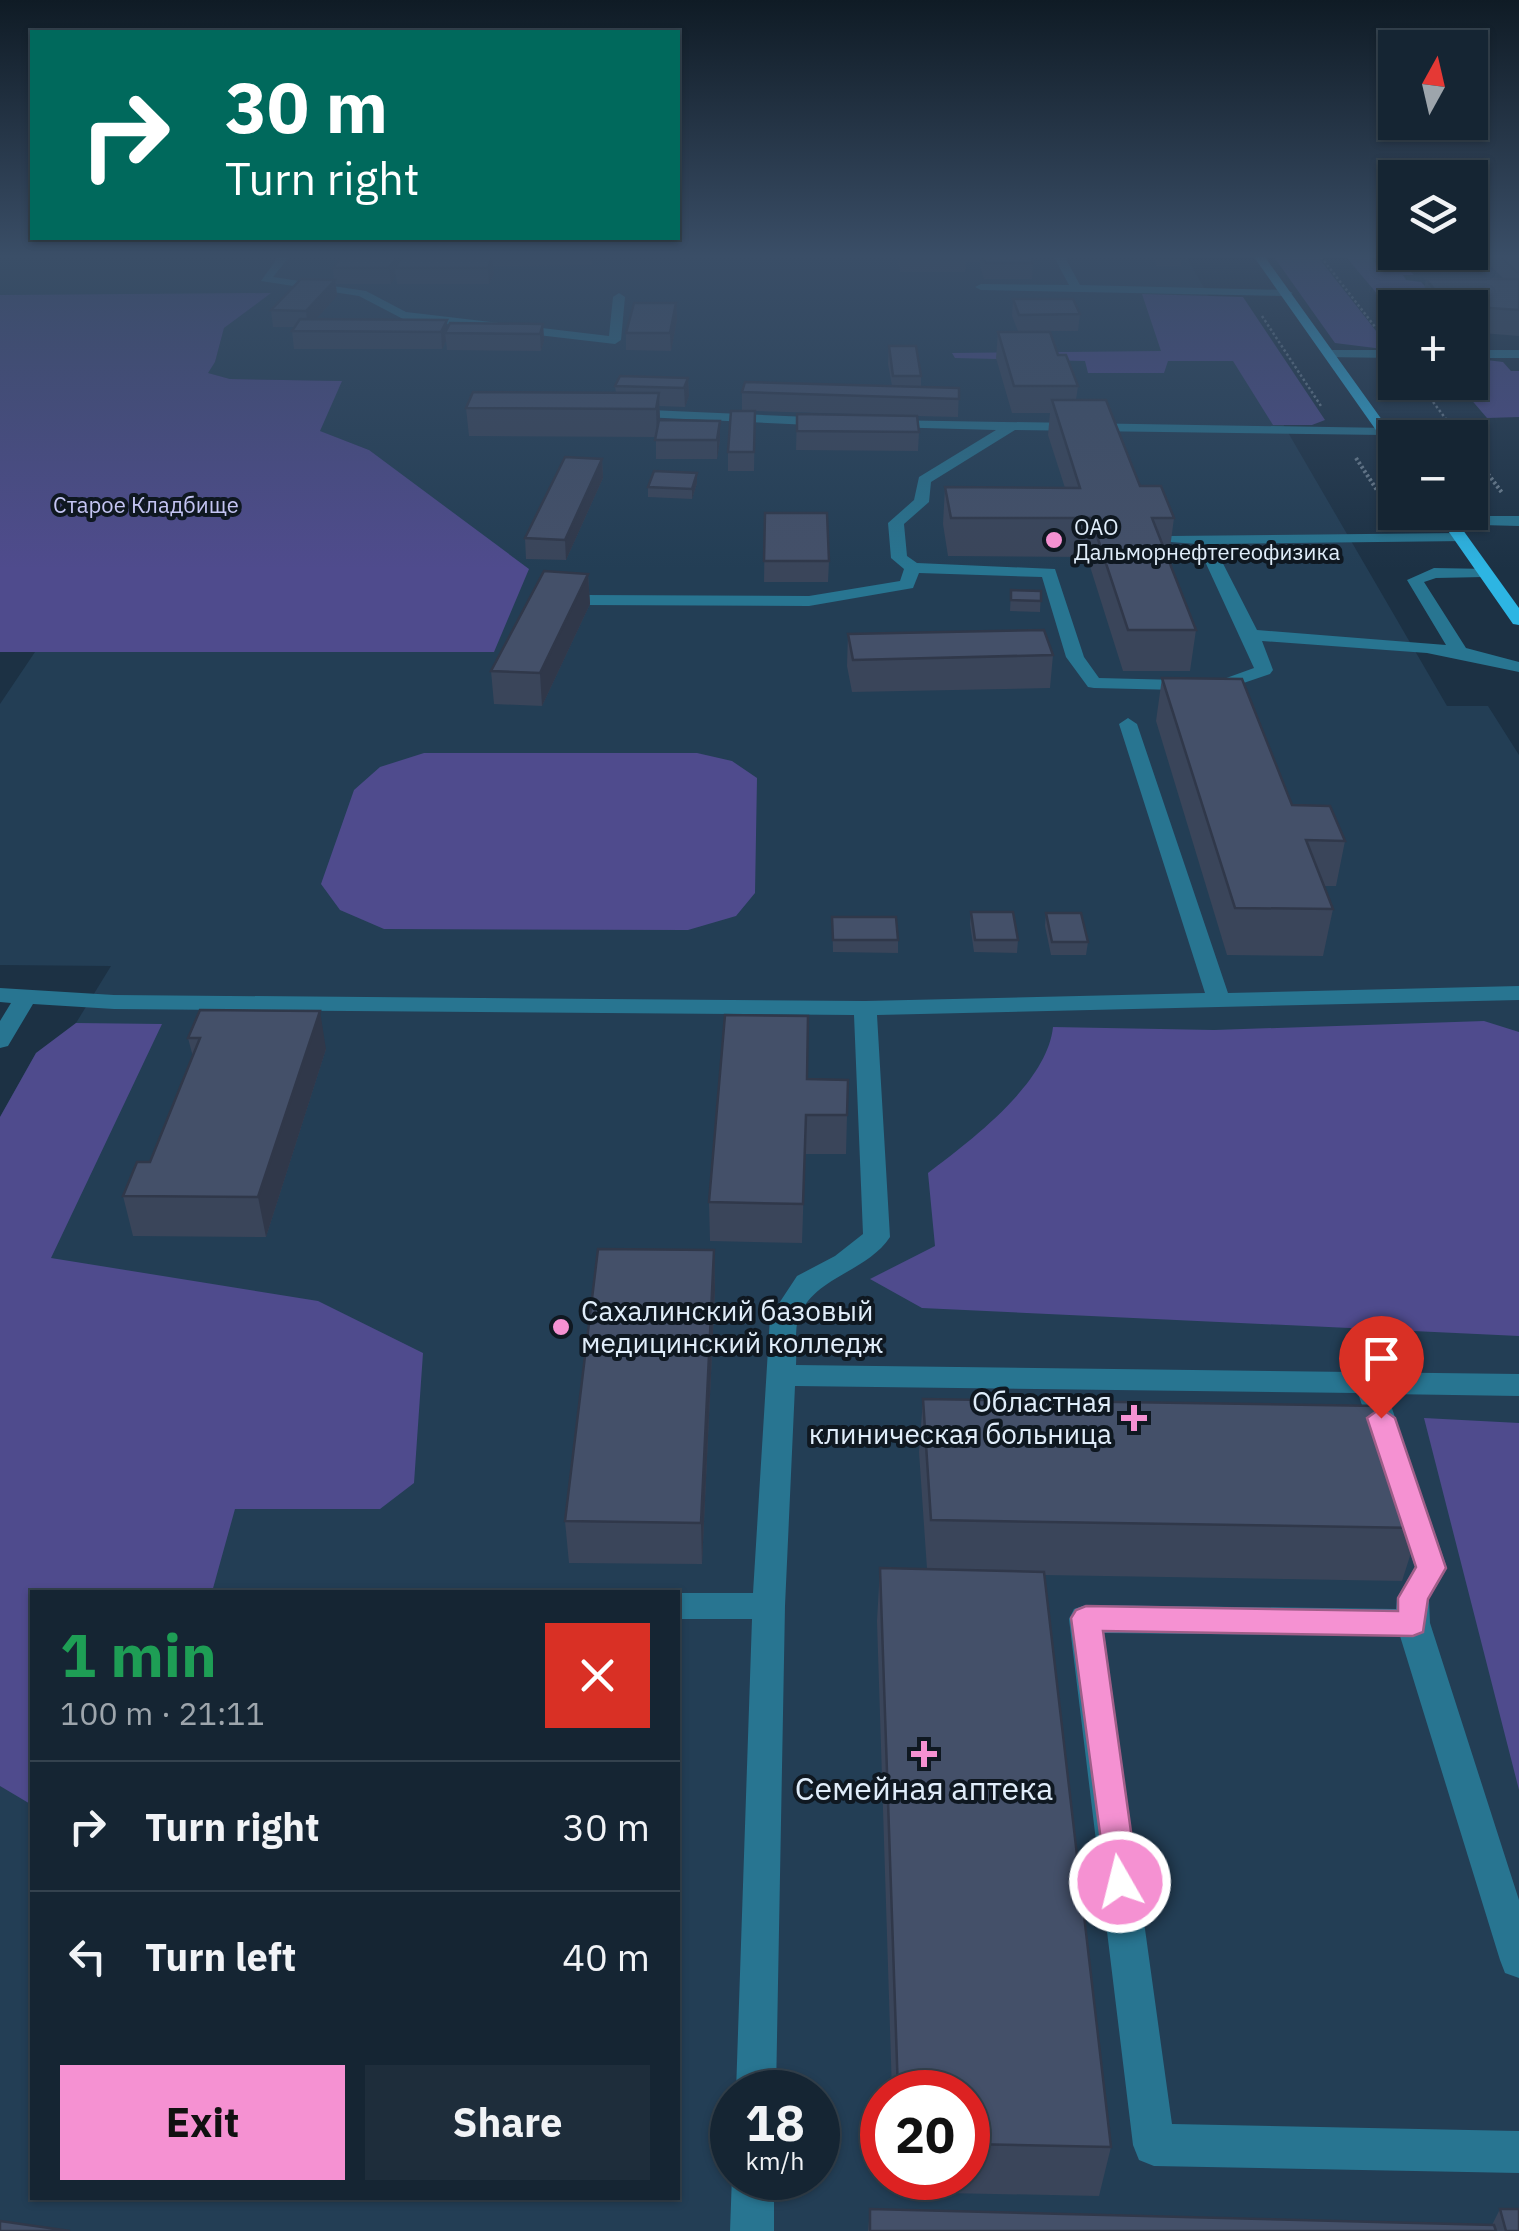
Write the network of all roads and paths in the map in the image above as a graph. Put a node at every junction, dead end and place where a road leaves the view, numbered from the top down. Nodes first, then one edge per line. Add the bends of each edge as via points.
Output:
1 (1333, 361) edge
2 (602, 412) edge
3 (856, 422) edge
4 (876, 423) edge
5 (1378, 423) edge
6 (1012, 426) junction
7 (1378, 431) edge
8 (1488, 474) edge
9 (1509, 502) dead end
10 (1488, 520) edge
11 (1519, 522) edge
12 (1454, 530) edge
13 (1460, 538) junction
14 (1176, 539) edge
15 (1203, 539) junction
16 (913, 568) junction
17 (1484, 572) junction
18 (584, 600) edge
19 (1519, 620) edge
20 (1251, 635) junction
21 (1459, 652) junction
22 (1519, 667) edge
23 (1128, 724) dead end
24 (1519, 993) edge
25 (0, 995) edge
26 (26, 996) junction
27 (1219, 1000) junction
28 (865, 1008) junction
29 (0, 1041) edge
30 (779, 1375) junction
31 (1368, 1383) junction
32 (1519, 1386) edge
33 (680, 1606) edge
34 (769, 1606) junction
35 (1413, 1623) junction
36 (1519, 1960) edge
37 (757, 2070) edge
38 (1519, 2152) edge
39 (753, 2200) edge
40 (752, 2231) edge

1 - 5 main road
2 - 3 street
4 - 6 street
6 - 7 street
6 - 16 street via 924,480 921,502 896,523 899,558
8 - 9 path
10 - 11 street
12 - 13 main road
13 - 15 street
13 - 17 main road
14 - 15 street
15 - 20 street
16 - 18 street via 906,584 809,601
16 - 20 street via 1049,572 1075,657 1094,684 1220,686 1264,670
17 - 19 main road
17 - 21 street via 1415,580
20 - 21 street
21 - 22 street
23 - 27 street
24 - 27 street
25 - 26 street
26 - 28 street
26 - 29 street
27 - 28 street
28 - 30 street via 877,1236 807,1283 784,1317
30 - 31 street
30 - 34 street
31 - 32 street
31 - 35 street via 1431,1568 1413,1598
33 - 34 street
34 - 37 street
35 - 36 street
35 - 38 street via 1086,1618 1154,2145
39 - 40 street

